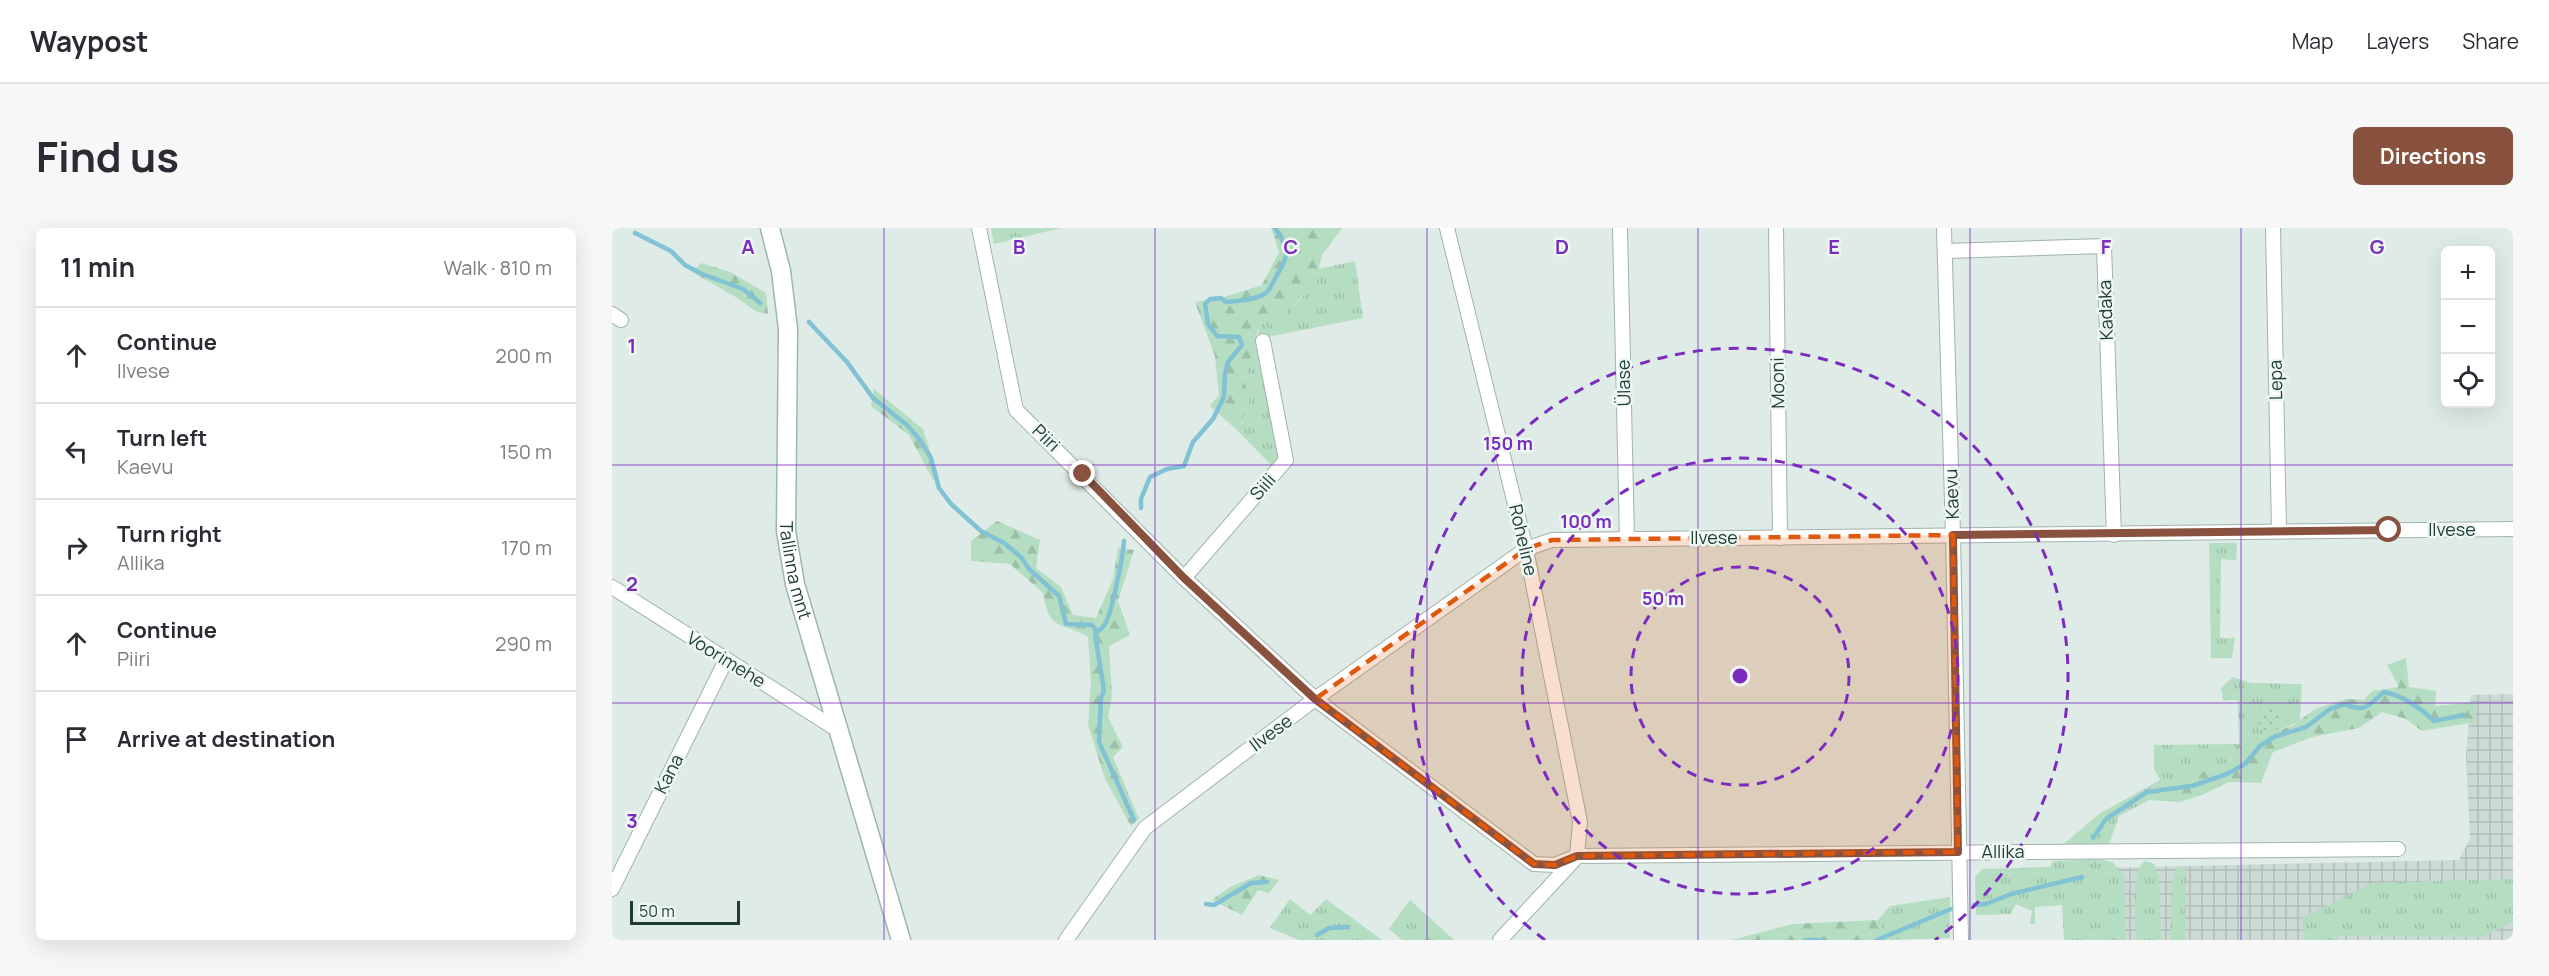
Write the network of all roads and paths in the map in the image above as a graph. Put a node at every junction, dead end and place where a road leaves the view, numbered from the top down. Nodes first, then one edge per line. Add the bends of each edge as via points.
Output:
1 (770, 228) edge
2 (979, 228) edge
3 (1447, 228) edge
4 (1620, 228) edge
5 (1776, 228) edge
6 (1944, 228) edge
7 (2273, 228) edge
8 (1944, 251) junction
9 (1263, 341) dead end
10 (2513, 529) edge
11 (2279, 531) junction
12 (1953, 535) junction
13 (2114, 535) junction
14 (1780, 538) junction
15 (1627, 539) junction
16 (1526, 549) junction
17 (1184, 578) junction
18 (612, 587) edge
19 (726, 660) junction
20 (1315, 699) junction
21 (841, 732) junction
22 (2398, 849) dead end
23 (1958, 852) junction
24 (1577, 856) junction
25 (612, 888) edge
26 (891, 903) junction
27 (897, 940) edge
28 (901, 940) edge
29 (1066, 940) edge
30 (1500, 940) edge
31 (1961, 940) edge

1 - 21 main road, Tallinna mnt via 781,271 788,329 786,531 795,584
2 - 17 street, Piiri via 1016,410
3 - 16 street, Roheline
4 - 15 street, Ülase
5 - 14 street, Mooni
6 - 8 street, Kaevu
7 - 11 street, Lepa
8 - 12 street, Kaevu
8 - 13 street, Kadaka via 2104,246
9 - 17 street, Siili via 1286,460
10 - 11 street, Ilvese
11 - 13 street, Ilvese
12 - 13 street, Ilvese
12 - 14 street, Ilvese
12 - 23 street, Kaevu
14 - 15 street, Ilvese
15 - 16 street, Ilvese via 1552,540
16 - 20 street, Ilvese
16 - 24 street, Roheline via 1580,822
17 - 20 street, Piiri
18 - 19 street, Voorimehe
19 - 21 street, Voorimehe
19 - 25 street, Kana
20 - 24 street, Piiri via 1534,864 1555,865
20 - 29 street, Ilvese via 1145,828
21 - 26 main road, Tallinna mnt
22 - 23 street, Allika
23 - 24 street, Allika
23 - 31 street, Kaevu
24 - 30 street
26 - 27 main road, Tallinna mnt
26 - 28 main road, Tallinna mnt

